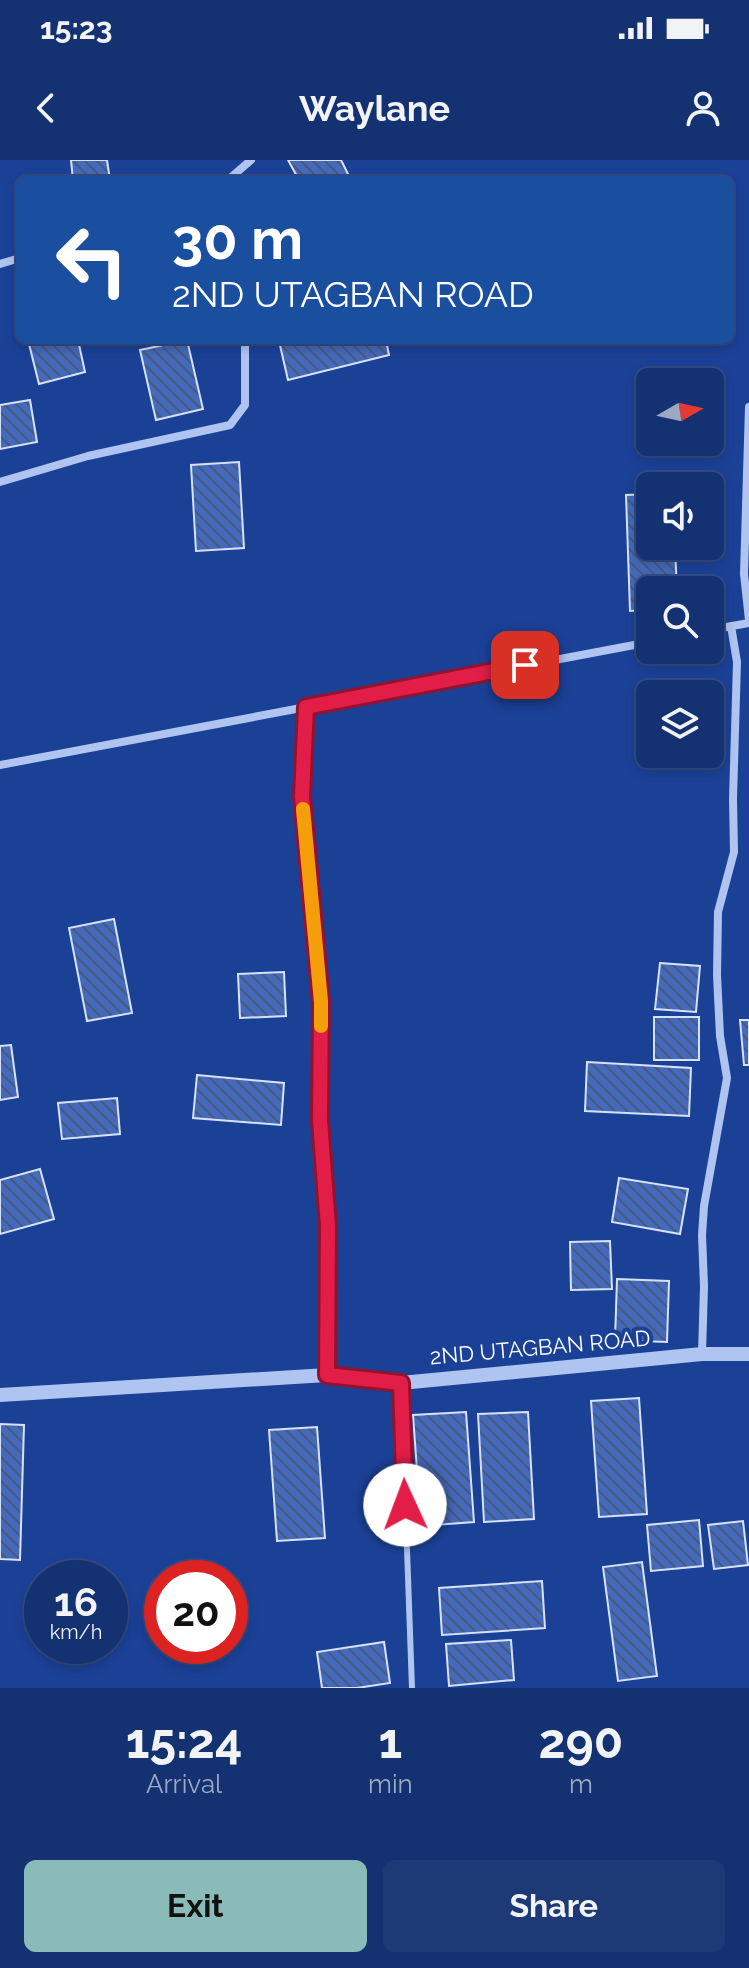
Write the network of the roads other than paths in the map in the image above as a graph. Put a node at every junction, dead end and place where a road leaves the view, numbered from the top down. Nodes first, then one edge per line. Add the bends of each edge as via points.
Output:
1 (251, 160) edge
2 (233, 176) edge
3 (245, 344) edge
4 (749, 407) edge
5 (0, 482) edge
6 (749, 621) edge
7 (731, 626) junction
8 (724, 627) edge
9 (636, 645) edge
10 (306, 707) junction
11 (0, 765) edge
12 (702, 1354) junction
13 (749, 1354) edge
14 (327, 1375) junction
15 (401, 1383) junction
16 (0, 1395) edge
17 (412, 1688) edge

1 - 2 street
3 - 5 street via 245,405 230,425 88,456
4 - 6 street via 744,574
6 - 7 street
7 - 8 street
7 - 12 street via 737,662 734,852 718,912 717,975 727,1078 704,1206
9 - 10 street
10 - 11 street
10 - 14 street via 302,796 321,1002
12 - 13 street, 2ND UTAGBAN ROAD
12 - 15 street, 2ND UTAGBAN ROAD
14 - 15 street, 2ND UTAGBAN ROAD
14 - 16 street, 2ND UTAGBAN ROAD
15 - 17 lane

